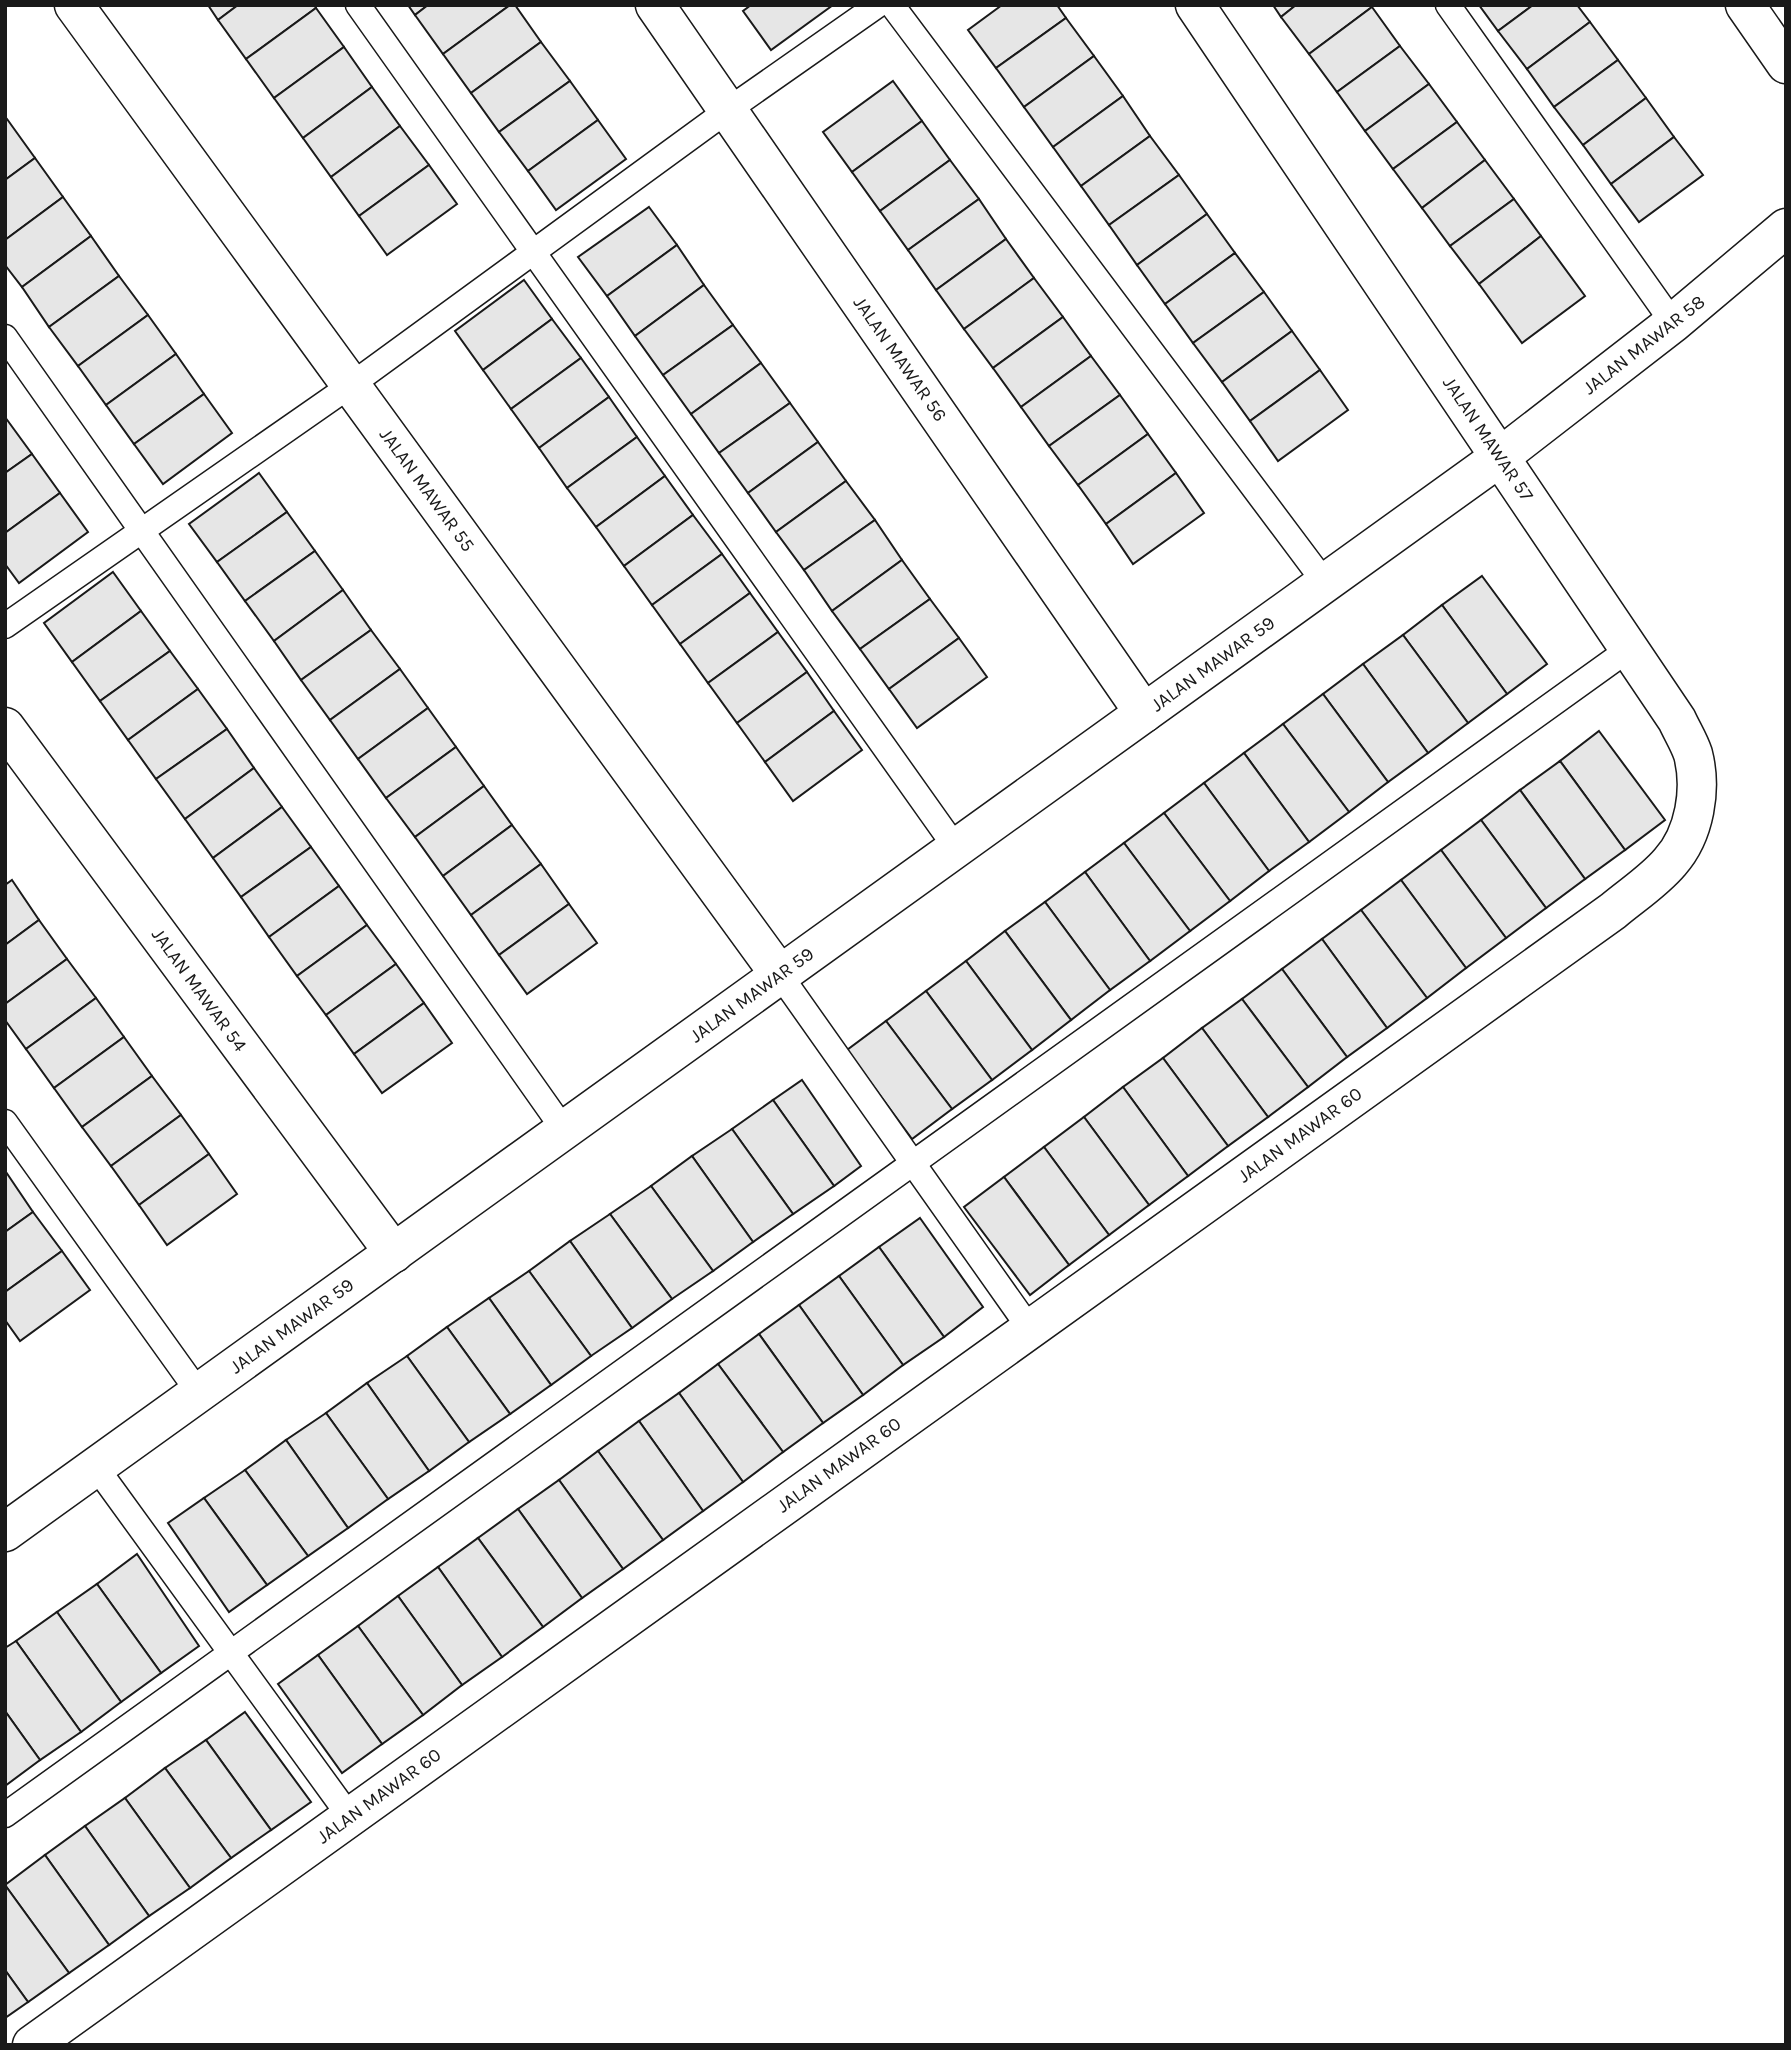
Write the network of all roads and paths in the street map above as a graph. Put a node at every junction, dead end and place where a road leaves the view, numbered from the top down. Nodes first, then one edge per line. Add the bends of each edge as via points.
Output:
1 (74, 5) edge
2 (358, 5) edge
3 (655, 5) edge
4 (878, 5) edge
5 (892, 5) edge
6 (1195, 5) edge
7 (1448, 5) edge
8 (1745, 5) edge
9 (1786, 64) edge
10 (728, 110) junction
11 (1786, 228) edge
12 (533, 252) junction
13 (1673, 324) junction
14 (5, 337) edge
15 (351, 385) junction
16 (1500, 457) junction
17 (142, 531) junction
18 (1325, 583) junction
19 (5, 626) edge
20 (1629, 649) junction
21 (1144, 713) junction
22 (5, 727) edge
23 (957, 848) junction
24 (1646, 885) joint
25 (780, 975) junction
26 (5, 1122) edge
27 (564, 1130) junction
28 (913, 1164) junction
29 (394, 1253) junction
30 (1030, 1329) junction
31 (199, 1393) junction
32 (96, 1467) junction
33 (12, 1514) edge
34 (230, 1653) junction
35 (5, 1815) edge
36 (350, 1817) junction
37 (32, 2045) edge

1 - 15 street, JALAN MAWAR 55
2 - 12 lane
3 - 10 street, JALAN MAWAR 56
4 - 10 lane
5 - 18 lane
6 - 16 street, JALAN MAWAR 57
7 - 13 lane
8 - 9 street
10 - 12 lane
10 - 21 street, JALAN MAWAR 56
11 - 13 street, JALAN MAWAR 58
12 - 15 lane
12 - 23 lane
13 - 16 street, JALAN MAWAR 58
14 - 17 lane
15 - 17 lane
15 - 25 street, JALAN MAWAR 55
16 - 18 street, JALAN MAWAR 59
16 - 20 street, JALAN MAWAR 57
17 - 19 lane
17 - 27 lane
18 - 21 street, JALAN MAWAR 59
20 - 24 street, JALAN MAWAR 57 via 1677,719 1693,754 1697,791 1690,827 1672,860
20 - 28 lane
21 - 23 street, JALAN MAWAR 59
22 - 29 street, JALAN MAWAR 54
23 - 25 street, JALAN MAWAR 59
24 - 30 street, JALAN MAWAR 60
25 - 27 street, JALAN MAWAR 59
25 - 28 lane
26 - 31 lane
27 - 29 street, JALAN MAWAR 59
28 - 30 lane
28 - 34 lane
29 - 31 street, JALAN MAWAR 59
30 - 36 street, JALAN MAWAR 60
31 - 32 street, JALAN MAWAR 59
32 - 33 street, JALAN MAWAR 59
32 - 34 lane
34 - 35 lane
34 - 36 lane
36 - 37 street, JALAN MAWAR 60

